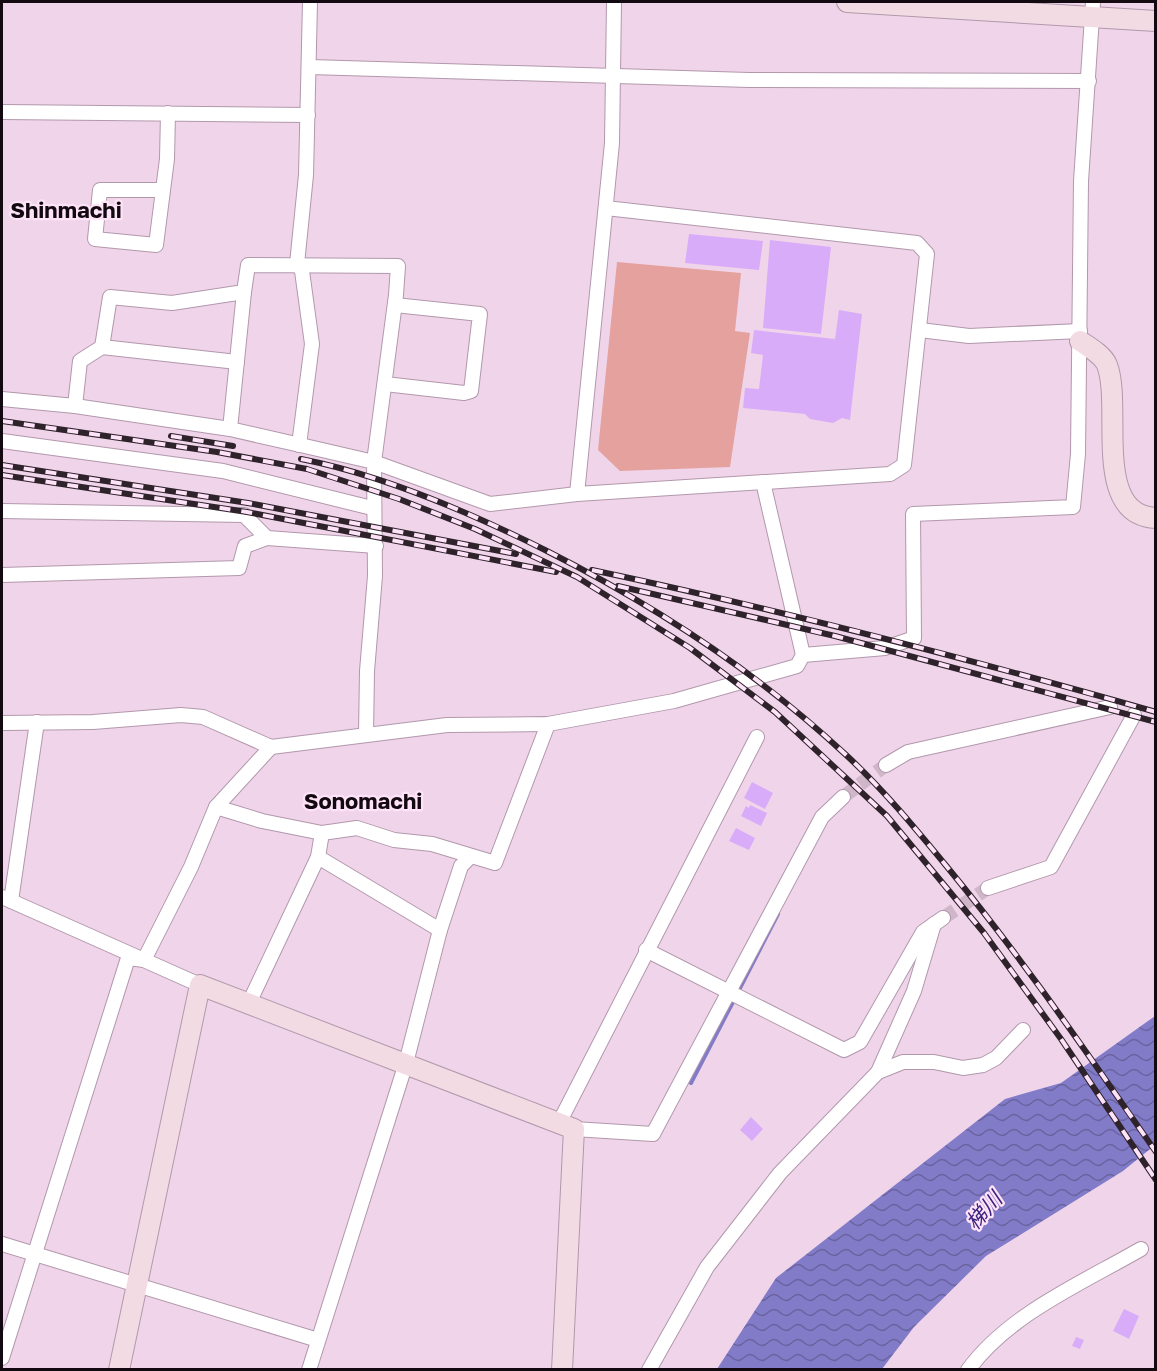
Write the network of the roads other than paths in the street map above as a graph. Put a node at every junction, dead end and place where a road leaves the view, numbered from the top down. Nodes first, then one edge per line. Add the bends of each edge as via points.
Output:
1 (310, 2) edge
2 (614, 2) edge
3 (848, 2) edge
4 (1007, 7) edge
5 (1093, 9) edge
6 (1155, 21) edge
7 (310, 67) junction
8 (614, 74) junction
9 (1089, 81) junction
10 (2, 112) edge
11 (168, 113) junction
12 (308, 115) junction
13 (163, 190) junction
14 (606, 208) junction
15 (297, 264) junction
16 (244, 292) junction
17 (395, 305) junction
18 (920, 330) junction
19 (1080, 336) junction
20 (102, 347) junction
21 (237, 362) junction
22 (385, 384) junction
23 (2, 399) edge
24 (75, 406) junction
25 (230, 429) junction
26 (2, 441) edge
27 (299, 445) junction
28 (374, 462) junction
29 (763, 482) junction
30 (578, 494) junction
31 (372, 508) junction
32 (2, 511) edge
33 (1155, 518) edge
34 (267, 538) junction
35 (376, 546) junction
36 (2, 575) edge
37 (803, 655) junction
38 (1110, 707) dead end
39 (1134, 715) dead end
40 (37, 722) junction
41 (2, 723) edge
42 (548, 724) junction
43 (366, 734) junction
44 (757, 737) dead end
45 (271, 747) junction
46 (886, 765) tunnel mouth
47 (843, 797) tunnel mouth
48 (216, 807) junction
49 (322, 833) junction
50 (471, 856) junction
51 (318, 857) junction
52 (988, 888) tunnel mouth
53 (6, 899) edge
54 (440, 930) junction
55 (646, 950) junction
56 (144, 960) junction
57 (200, 985) junction
58 (728, 991) junction
59 (249, 1003) junction
60 (1023, 1030) dead end
61 (406, 1062) junction
62 (878, 1072) junction
63 (567, 1125) junction
64 (2, 1244) edge
65 (1141, 1249) dead end
66 (33, 1253) junction
67 (135, 1284) junction
68 (318, 1340) junction
69 (2, 1358) edge
70 (118, 1370) edge
71 (309, 1370) edge
72 (562, 1370) edge
73 (649, 1370) edge
74 (968, 1370) edge

1 - 7 street
2 - 8 street
3 - 4 street
4 - 5 street
5 - 6 street via 1127,20
5 - 9 street
7 - 8 street
7 - 12 street
8 - 9 street via 749,80
8 - 14 street
9 - 19 street via 1080,181
10 - 11 street
11 - 12 street
11 - 13 street
12 - 15 street
13 - 13 street via 156,245 95,239 100,190
14 - 18 street via 917,243 927,254
14 - 30 street
15 - 16 street via 248,265
15 - 17 street via 398,266
15 - 27 street via 302,271 312,344
16 - 20 street via 172,303 110,297
16 - 21 street
17 - 22 street
17 - 22 street via 480,314 471,391
18 - 19 street via 969,336
18 - 29 street via 904,465 890,474
19 - 33 street via 1106,363 1113,404 1116,485 1124,503 1137,513
19 - 37 street via 1073,507 913,514 914,638 885,648
20 - 21 street
20 - 24 street via 80,361
21 - 25 street
22 - 28 street
23 - 24 street
24 - 25 street
25 - 27 street
26 - 31 street via 223,471
27 - 28 street
28 - 30 street via 490,504
28 - 31 street
29 - 30 street
29 - 37 street
31 - 35 street
32 - 34 street via 244,515
34 - 35 street
34 - 36 street via 245,546 239,568
35 - 43 street
37 - 42 street via 797,666 674,701
38 - 46 street via 908,752
39 - 52 street via 1051,867
40 - 41 street
40 - 45 street via 203,717
40 - 53 street
42 - 43 street via 447,725
42 - 50 street via 495,863
43 - 45 street
44 - 55 street
45 - 48 street
47 - 58 street via 822,817
48 - 49 street
48 - 56 street
49 - 50 street via 357,828
49 - 51 street
50 - 54 street via 461,866
51 - 54 street
51 - 59 street
53 - 56 street
54 - 61 street
55 - 58 street
55 - 63 street
56 - 57 street
56 - 66 street via 128,958
57 - 59 street
57 - 67 street
58 - 62 street via 844,1050 860,1042 923,932 939,921 914,991
58 - 63 street via 653,1134
59 - 61 street
60 - 62 street via 996,1058 983,1065 963,1068 934,1062 903,1062
61 - 63 street
61 - 68 street
62 - 73 street via 780,1173 707,1267
63 - 72 street
64 - 66 street
65 - 74 street via 1031,1313 1001,1336
66 - 67 street
66 - 69 street
67 - 68 street
67 - 70 street
68 - 71 street

